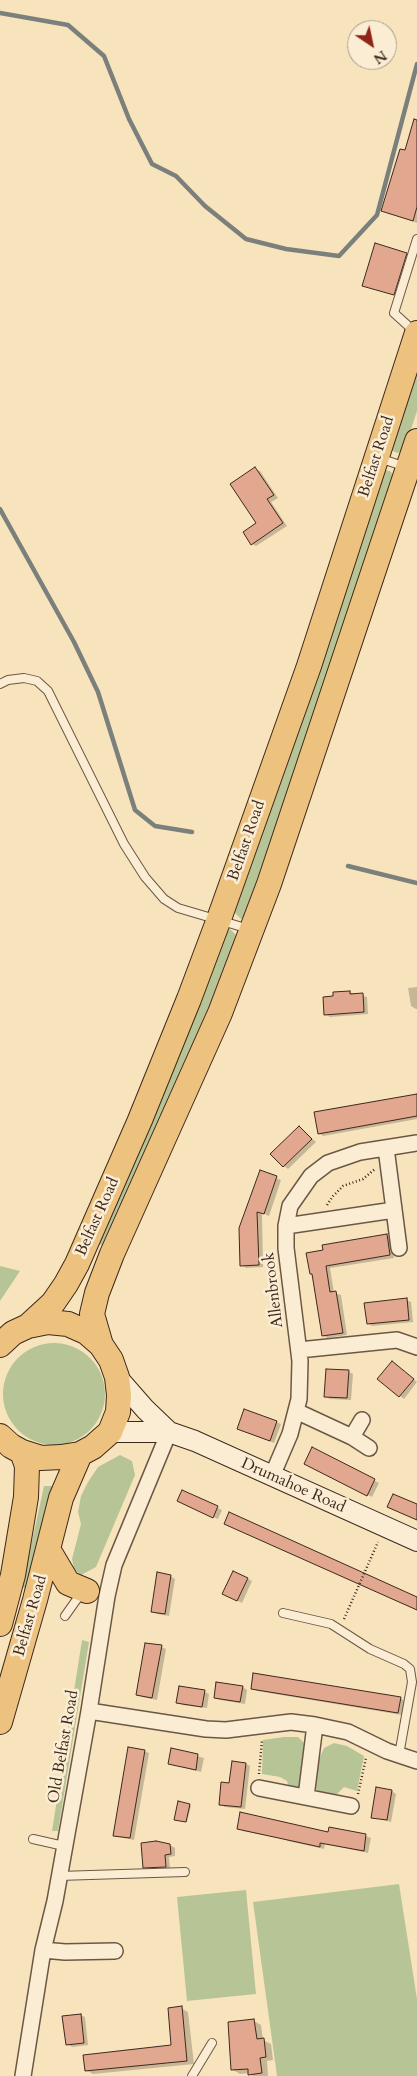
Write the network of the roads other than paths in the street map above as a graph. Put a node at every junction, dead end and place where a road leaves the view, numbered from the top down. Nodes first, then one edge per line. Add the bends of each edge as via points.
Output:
1 (416, 243) edge
2 (417, 333) edge
3 (417, 441) edge
4 (377, 457) junction
5 (412, 470) edge
6 (0, 684) edge
7 (219, 919) junction
8 (251, 930) junction
9 (417, 1143) edge
10 (386, 1148) junction
11 (394, 1210) junction
12 (286, 1226) junction
13 (399, 1248) dead end
14 (28, 1326) junction
15 (0, 1345) edge
16 (101, 1345) junction
17 (417, 1347) edge
18 (299, 1350) junction
19 (117, 1377) junction
20 (296, 1411) junction
21 (362, 1420) dead end
22 (110, 1432) junction
23 (169, 1432) junction
24 (0, 1436) edge
25 (352, 1437) junction
26 (369, 1448) dead end
27 (22, 1452) junction
28 (80, 1454) junction
29 (272, 1476) junction
30 (417, 1541) edge
31 (49, 1551) junction
32 (97, 1594) junction
33 (283, 1613) dead end
34 (65, 1616) dead end
35 (0, 1624) edge
36 (89, 1711) junction
37 (0, 1722) edge
38 (315, 1725) junction
39 (399, 1755) junction
40 (417, 1760) edge
41 (259, 1788) road end
42 (306, 1797) junction
43 (351, 1806) road end
44 (33, 1839) dead end
45 (64, 1846) junction
46 (185, 1872) dead end
47 (59, 1876) junction
48 (43, 1950) junction
49 (115, 1950) dead end
50 (212, 2044) dead end
51 (23, 2076) edge
52 (192, 2076) edge

1 - 2 lane via 394,313
2 - 4 highway, Belfast Road
3 - 5 highway, Belfast Road
4 - 5 lane
4 - 7 highway, Belfast Road via 309,666
5 - 8 highway, Belfast Road
6 - 7 lane via 24,678 37,681 48,691 124,844 145,876 164,899 178,908
7 - 8 lane
7 - 14 highway, Belfast Road via 140,1120 77,1264 53,1303
8 - 16 highway, Belfast Road via 220,1013 100,1285 92,1314
9 - 10 street, Allenbrook
10 - 11 street
10 - 12 street, Allenbrook via 350,1155 322,1167 292,1201
11 - 12 street
11 - 13 street
12 - 18 street, Allenbrook via 288,1274
14 - 15 highway
14 - 16 highway via 48,1322 68,1324 86,1332
16 - 19 highway
17 - 18 street via 397,1340
18 - 20 street, Allenbrook via 300,1385
19 - 22 highway via 118,1412
19 - 23 main road, Drumahoe Road
20 - 25 street
20 - 29 street, Allenbrook
21 - 25 street
22 - 23 main road, Drumahoe Road
22 - 28 highway
23 - 29 main road, Drumahoe Road
23 - 32 street, Old Belfast Road via 114,1565
24 - 27 highway
25 - 26 street
27 - 28 highway via 41,1458
27 - 35 highway, Belfast Road via 27,1466 26,1497
28 - 31 highway, Belfast Road via 62,1498
29 - 30 main road, Drumahoe Road
31 - 32 highway via 68,1583
31 - 37 highway, Belfast Road
32 - 34 lane via 76,1600
32 - 36 street, Old Belfast Road
33 - 39 lane via 331,1624 370,1649 410,1668 412,1682
36 - 38 street via 206,1730 291,1722
36 - 45 street, Old Belfast Road
38 - 39 street via 348,1732
38 - 42 street
39 - 40 street
41 - 42 street
42 - 43 street
44 - 45 lane
45 - 47 street, Old Belfast Road
46 - 47 lane
47 - 48 street, Old Belfast Road
48 - 49 street
48 - 51 street, Old Belfast Road
50 - 52 lane

